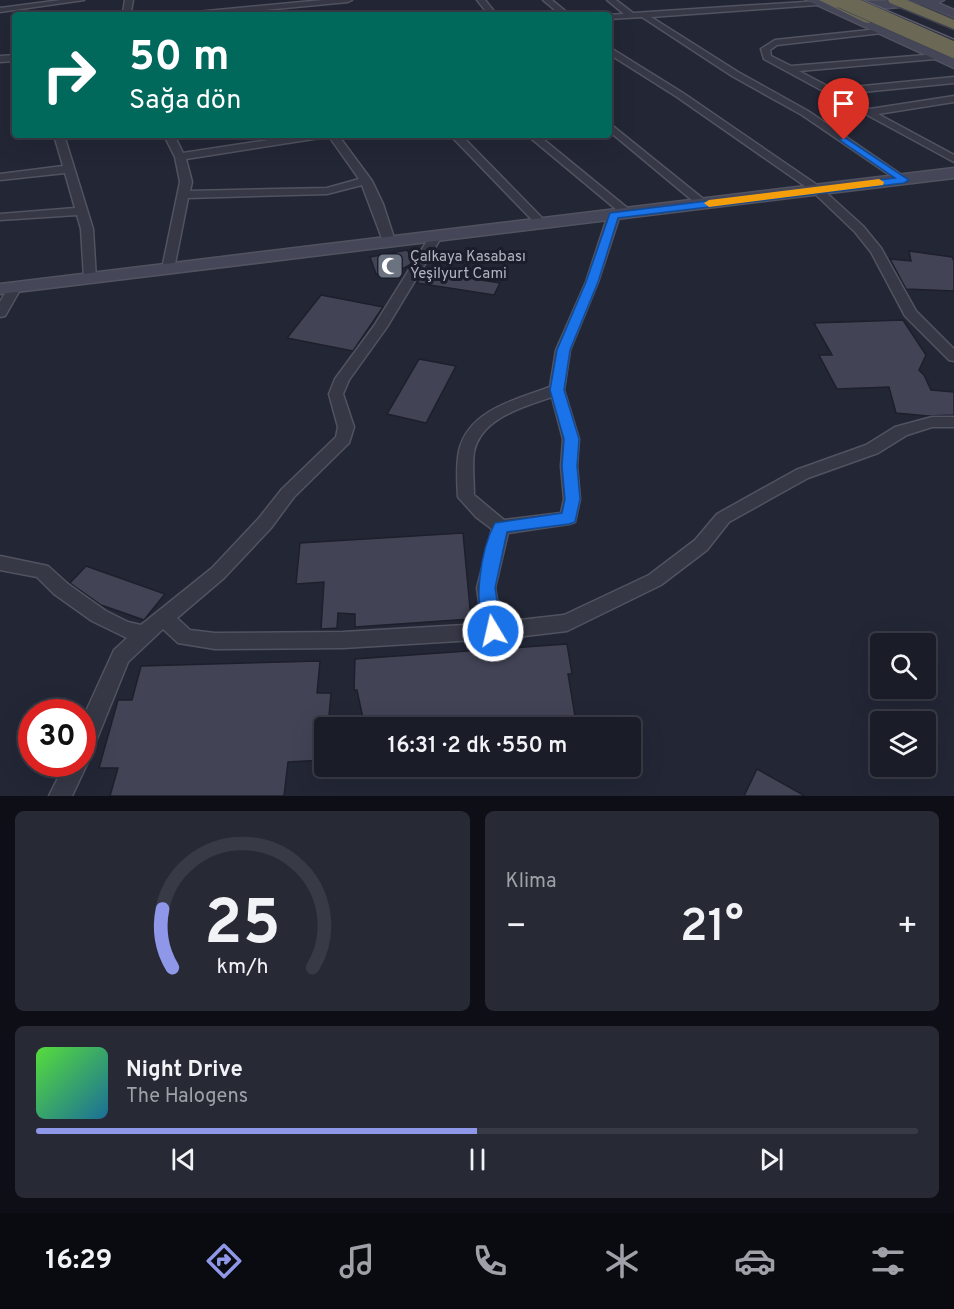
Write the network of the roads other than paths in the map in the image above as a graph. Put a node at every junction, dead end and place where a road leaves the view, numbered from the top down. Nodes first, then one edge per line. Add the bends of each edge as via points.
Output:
1 (80, 0) edge
2 (129, 0) edge
3 (247, 0) edge
4 (348, 0) edge
5 (481, 0) edge
6 (547, 0) edge
7 (611, 0) edge
8 (880, 0) edge
9 (939, 0) edge
10 (826, 1) edge
11 (922, 1) edge
12 (54, 2) edge
13 (899, 2) edge
14 (0, 10) edge
15 (27, 11) edge
16 (128, 12) dead end
17 (252, 12) edge
18 (491, 12) edge
19 (562, 12) edge
20 (954, 14) edge
21 (632, 16) junction
22 (645, 16) junction
23 (612, 17) edge
24 (954, 25) edge
25 (879, 31) junction
26 (954, 31) edge
27 (954, 50) edge
28 (612, 52) edge
29 (935, 56) junction
30 (954, 58) edge
31 (954, 64) edge
32 (790, 69) junction
33 (954, 80) edge
34 (832, 92) junction
35 (954, 99) edge
36 (869, 111) junction
37 (612, 128) edge
38 (60, 138) edge
39 (170, 138) edge
40 (301, 138) edge
41 (335, 138) edge
42 (458, 138) edge
43 (535, 138) edge
44 (180, 157) junction
45 (68, 169) junction
46 (953, 170) edge
47 (0, 177) edge
48 (904, 180) junction
49 (366, 181) junction
50 (816, 189) junction
51 (184, 195) junction
52 (703, 204) junction
53 (81, 211) junction
54 (620, 214) junction
55 (0, 217) edge
56 (541, 224) junction
57 (436, 236) junction
58 (389, 241) junction
59 (168, 269) junction
60 (90, 278) junction
61 (8, 288) edge
62 (0, 313) edge
63 (935, 340) junction
64 (954, 342) edge
65 (954, 357) edge
66 (557, 390) junction
67 (954, 422) edge
68 (501, 527) junction
69 (2, 568) edge
70 (164, 618) junction
71 (493, 631) junction
72 (144, 634) junction
73 (96, 713) edge
74 (70, 777) edge
75 (60, 796) edge

1 - 12 street
2 - 16 street
3 - 17 street
4 - 17 street
5 - 18 street
6 - 19 street
7 - 21 street
8 - 26 highway
9 - 11 main road
10 - 13 main road via 877,6
10 - 22 street
10 - 25 main road
10 - 27 highway, bridge
10 - 30 highway
11 - 13 main road
11 - 20 main road
12 - 15 street
13 - 24 highway
14 - 15 street
21 - 22 street
21 - 23 street
22 - 48 street via 805,113
25 - 29 main road
25 - 32 street via 775,43 765,49 768,57
28 - 50 street
29 - 31 main road
29 - 32 street
32 - 34 street
33 - 34 street
34 - 36 street
35 - 36 street
36 - 46 street
37 - 52 street
38 - 45 street
39 - 44 street
40 - 44 street
41 - 49 street
42 - 56 street
43 - 54 street
44 - 51 street via 186,182
45 - 47 street
45 - 53 street
46 - 48 main road
48 - 50 main road
49 - 51 street via 327,191
49 - 58 street
50 - 52 main road
50 - 63 street via 877,251 910,314
51 - 59 street
52 - 54 main road
53 - 55 street
53 - 60 street via 87,229
54 - 56 main road
54 - 66 street via 563,350
56 - 57 main road
57 - 58 main road
57 - 70 street via 380,327 342,379 336,394 346,427 343,439 288,493 218,573
58 - 59 main road
59 - 60 main road
60 - 61 main road
61 - 62 street
63 - 64 street
63 - 65 street
66 - 68 street via 571,439 573,499 569,518
66 - 68 street via 504,409 482,425 469,444 466,497
67 - 71 street via 932,422 901,431 873,449 802,474 723,518 701,545 656,580 567,623
68 - 71 street via 486,588
69 - 72 street via 42,571 99,616 124,630
70 - 71 street via 186,637 215,641 343,640
70 - 72 street
72 - 73 street via 121,656
74 - 75 street

